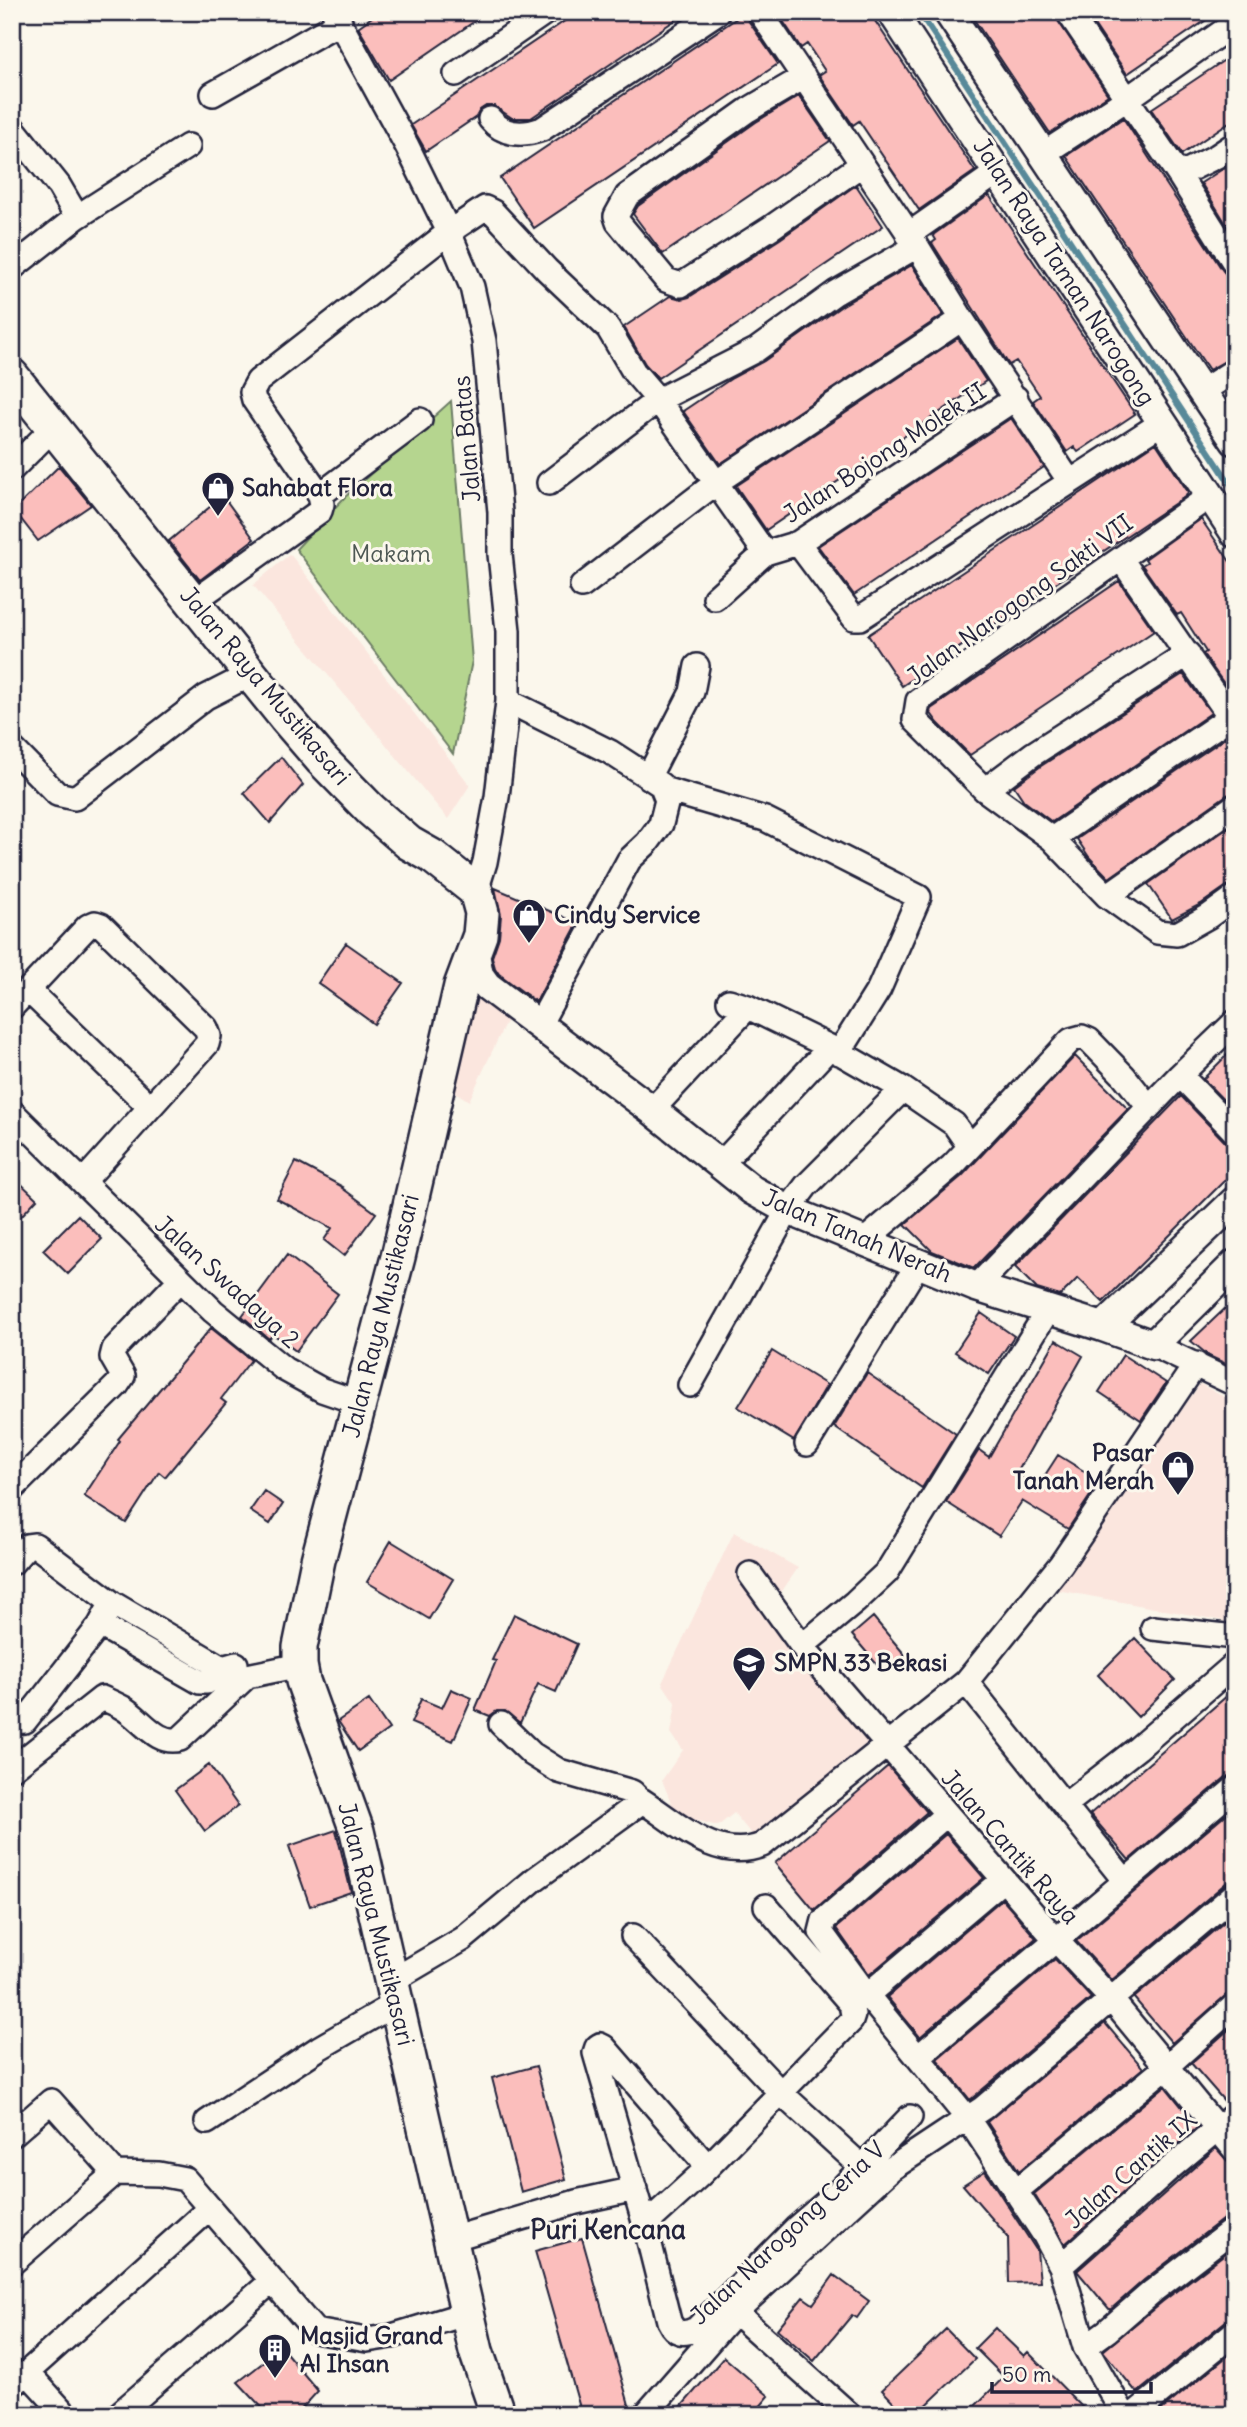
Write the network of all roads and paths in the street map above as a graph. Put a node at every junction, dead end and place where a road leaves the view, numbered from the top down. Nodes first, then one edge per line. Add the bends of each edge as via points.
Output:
1 (546, 12) edge
2 (718, 12) edge
3 (760, 12) edge
4 (892, 12) edge
5 (948, 12) edge
6 (1079, 16) edge
7 (337, 17) edge
8 (1235, 23) edge
9 (456, 74) dead end
10 (804, 77) junction
11 (213, 94) dead end
12 (1127, 99) junction
13 (490, 119) dead end
14 (12, 127) edge
15 (1235, 144) edge
16 (188, 146) dead end
17 (1043, 154) junction
18 (861, 165) junction
19 (998, 172) junction
20 (1179, 175) junction
21 (77, 217) junction
22 (449, 232) junction
23 (913, 240) junction
24 (1234, 260) edge
25 (12, 268) edge
26 (962, 319) junction
27 (1235, 370) edge
28 (12, 376) edge
29 (1202, 392) junction
30 (1017, 398) junction
31 (658, 400) junction
32 (420, 420) dead end
33 (1163, 422) junction
34 (54, 427) junction
35 (1235, 441) edge
36 (12, 469) edge
37 (717, 482) junction
38 (1070, 482) junction
39 (549, 483) dead end
40 (320, 495) junction
41 (1210, 496) junction
42 (1235, 533) edge
43 (798, 543) junction
44 (765, 553) junction
45 (1121, 559) junction
46 (582, 586) dead end
47 (715, 598) dead end
48 (194, 601) junction
49 (1188, 654) junction
50 (697, 666) dead end
51 (251, 674) junction
52 (508, 702) junction
53 (1232, 720) edge
54 (15, 756) edge
55 (656, 783) junction
56 (985, 790) junction
57 (1235, 806) edge
58 (1052, 839) junction
59 (476, 891) junction
60 (1107, 895) junction
61 (1235, 897) edge
62 (475, 954) junction
63 (20, 998) edge
64 (1235, 1022) edge
65 (539, 1025) junction
66 (835, 1050) junction
67 (1180, 1075) junction
68 (903, 1088) junction
69 (149, 1106) junction
70 (1149, 1107) junction
71 (652, 1110) junction
72 (12, 1112) edge
73 (1235, 1132) edge
74 (970, 1147) junction
75 (720, 1165) junction
76 (79, 1178) junction
77 (1235, 1200) edge
78 (788, 1210) junction
79 (864, 1241) junction
80 (918, 1264) junction
81 (1235, 1264) edge
82 (180, 1280) junction
83 (976, 1287) junction
84 (1048, 1310) junction
85 (1103, 1327) junction
86 (1153, 1345) junction
87 (1196, 1364) junction
88 (1235, 1384) edge
89 (690, 1385) dead end
90 (360, 1403) junction
91 (807, 1444) dead end
92 (12, 1489) edge
93 (12, 1563) edge
94 (750, 1574) dead end
95 (112, 1603) junction
96 (100, 1625) junction
97 (1153, 1628) dead end
98 (1235, 1637) edge
99 (802, 1646) junction
100 (300, 1656) junction
101 (1235, 1664) edge
102 (222, 1668) junction
103 (966, 1682) junction
104 (12, 1722) edge
105 (501, 1724) dead end
106 (887, 1745) junction
107 (12, 1769) edge
108 (1235, 1788) edge
109 (638, 1798) junction
110 (1065, 1805) junction
111 (947, 1814) junction
112 (1003, 1880) junction
113 (1125, 1881) junction
114 (1235, 1894) edge
115 (765, 1906) dead end
116 (633, 1936) dead end
117 (1056, 1940) junction
118 (392, 1993) junction
119 (867, 1995) junction
120 (1111, 1999) junction
121 (1235, 2006) edge
122 (918, 2057) junction
123 (1166, 2067) junction
124 (781, 2093) junction
125 (1235, 2114) edge
126 (910, 2117) dead end
127 (968, 2119) junction
128 (207, 2122) dead end
129 (1217, 2129) junction
130 (12, 2135) edge
131 (1235, 2150) edge
132 (861, 2166) junction
133 (708, 2167) junction
134 (115, 2173) junction
135 (635, 2189) junction
136 (1015, 2192) junction
137 (210, 2208) junction
138 (645, 2225) junction
139 (1235, 2228) edge
140 (452, 2239) junction
141 (12, 2263) edge
142 (1061, 2266) junction
143 (272, 2281) junction
144 (735, 2312) junction
145 (468, 2313) junction
146 (1235, 2332) edge
147 (1085, 2347) junction
148 (20, 2379) edge
149 (66, 2415) edge
150 (118, 2415) edge
151 (498, 2415) edge
152 (645, 2415) edge
153 (850, 2415) edge
154 (1124, 2415) edge
155 (1133, 2415) edge

1 - 9 street
2 - 13 street via 542,129 508,132
3 - 10 street
4 - 19 street, Jalan Raya Taman Narogong
5 - 17 street, Jalan Raya Taman Narogong
6 - 12 street
7 - 11 street
7 - 22 street, Jalan Batas
8 - 12 street
10 - 18 street
10 - 18 street via 748,110 627,196 616,216 618,222 666,280 681,285
12 - 17 street
12 - 20 street
14 - 21 street via 59,186
15 - 20 street
16 - 21 street
17 - 29 street, Jalan Raya Taman Narogong
18 - 23 street
19 - 23 street
19 - 33 street, Jalan Raya Taman Narogong
20 - 24 street
21 - 25 street
22 - 31 street via 485,208 493,212 608,328 634,372
22 - 40 street via 258,381 252,392
22 - 52 street, Jalan Batas via 472,287 487,365 508,631
23 - 26 street
23 - 31 street via 756,350
26 - 30 street
26 - 37 street
27 - 29 street
28 - 34 main road, Jalan Raya Mustikasari
29 - 35 street, Jalan Raya Taman Narogong
30 - 38 street
30 - 43 street, Jalan Bojong Molek II
31 - 37 street
31 - 39 street
32 - 40 street
33 - 38 street
33 - 41 street, Jalan Raya Taman Narogong
34 - 36 street
34 - 48 main road, Jalan Raya Mustikasari
37 - 44 street
37 - 46 street
38 - 43 street via 860,618 854,618
40 - 48 street via 320,511
41 - 42 street, Jalan Raya Taman Narogong
41 - 45 street, Jalan Narogong Sakti VII
43 - 44 street, Jalan Bojong Molek II
44 - 47 street, Jalan Bojong Molek II
45 - 49 street
45 - 56 street, Jalan Narogong Sakti VII via 918,701 915,720
48 - 51 main road, Jalan Raya Mustikasari
49 - 53 street
49 - 56 street
50 - 55 street via 692,692
51 - 54 street via 206,697 75,798 57,794
51 - 59 main road, Jalan Raya Mustikasari via 322,760 371,810
52 - 55 street via 610,752
52 - 59 street, Jalan Batas via 497,797
53 - 58 street
55 - 65 street via 667,800 661,824 629,860
55 - 66 street via 765,819 919,897 879,989
56 - 58 street, Jalan Narogong Sakti VII
57 - 60 street
58 - 60 street, Jalan Narogong Sakti VII
59 - 62 main road, Jalan Raya Mustikasari via 482,913
60 - 61 street, Jalan Narogong Sakti VII via 1157,932 1177,934
62 - 65 street, Jalan Tanah Nerah via 479,975 487,986
62 - 90 main road, Jalan Raya Mustikasari via 461,986
63 - 69 street
63 - 69 street via 88,926 101,925 209,1036 207,1044
64 - 67 street
65 - 71 street, Jalan Tanah Nerah
66 - 68 street
66 - 71 street via 739,1004
66 - 75 street
67 - 70 street
67 - 73 street
68 - 74 street via 954,1124
68 - 78 street
69 - 76 street
70 - 74 street via 1082,1037 1070,1040
70 - 83 street
71 - 75 street, Jalan Tanah Nerah
72 - 76 street, Jalan Swadaya 2
74 - 79 street
75 - 78 street, Jalan Tanah Nerah
76 - 82 street, Jalan Swadaya 2
77 - 85 street
78 - 79 street, Jalan Tanah Nerah
78 - 89 street
79 - 80 street, Jalan Tanah Nerah
80 - 83 street, Jalan Tanah Nerah
80 - 91 street
81 - 86 street
82 - 90 street, Jalan Swadaya 2 via 284,1369 322,1390
82 - 92 street via 114,1349 112,1357 123,1376 117,1385
83 - 84 street, Jalan Tanah Nerah
84 - 85 street, Jalan Tanah Nerah
84 - 99 street via 887,1572
85 - 86 street, Jalan Tanah Nerah
86 - 87 street
87 - 88 street
87 - 103 street via 1061,1564
90 - 100 main road, Jalan Raya Mustikasari via 318,1560
93 - 95 street via 27,1546 34,1545
94 - 99 street, Jalan Cantik Raya
95 - 96 street
95 - 102 street
96 - 102 street via 200,1682 209,1681
96 - 104 street via 24,1721
97 - 98 street
99 - 106 street, Jalan Cantik Raya
100 - 102 street
100 - 107 street via 247,1676 180,1739 163,1740 124,1708 102,1698
100 - 118 main road, Jalan Raya Mustikasari via 319,1730 357,1831
101 - 110 street
103 - 106 street
103 - 110 street
105 - 109 street via 532,1754 559,1771 632,1792
106 - 109 street via 755,1848 734,1850 710,1844
106 - 111 street, Jalan Cantik Raya
108 - 113 street
109 - 118 street via 637,1805
110 - 113 street
111 - 112 street, Jalan Cantik Raya
111 - 119 street via 822,1923 821,1932
112 - 117 street, Jalan Cantik Raya
112 - 119 street
113 - 117 street
114 - 120 street, Jalan Narogong Ceria V
115 - 124 street via 844,1996 853,2015 848,2026
116 - 124 street
117 - 120 street, Jalan Cantik Raya
117 - 122 street
118 - 128 street
118 - 140 main road, Jalan Raya Mustikasari
119 - 122 street
120 - 123 street, Jalan Cantik Raya
120 - 127 street, Jalan Narogong Ceria V
121 - 123 street
122 - 127 street
123 - 129 street, Jalan Cantik Raya
123 - 136 street
124 - 132 street
124 - 133 street
125 - 129 street, Jalan Cantik IX
126 - 132 street
127 - 136 street
127 - 144 street, Jalan Narogong Ceria V via 891,2169
129 - 131 street, Jalan Cantik Raya
129 - 142 street, Jalan Cantik IX
130 - 134 street via 51,2101
132 - 138 street via 689,2332 676,2332 669,2322
133 - 135 street via 600,2045 595,2053
133 - 138 street
134 - 137 street via 185,2179
134 - 141 street
135 - 138 street
135 - 140 street
136 - 142 street
137 - 143 street
137 - 148 street
139 - 147 street
140 - 145 main road, Jalan Raya Mustikasari
142 - 147 street
143 - 145 street via 315,2331 334,2336 367,2340 392,2336
143 - 150 street
144 - 152 street, Jalan Narogong Ceria V
144 - 153 street
145 - 151 main road, Jalan Raya Mustikasari
146 - 155 street
147 - 154 street
148 - 149 street

